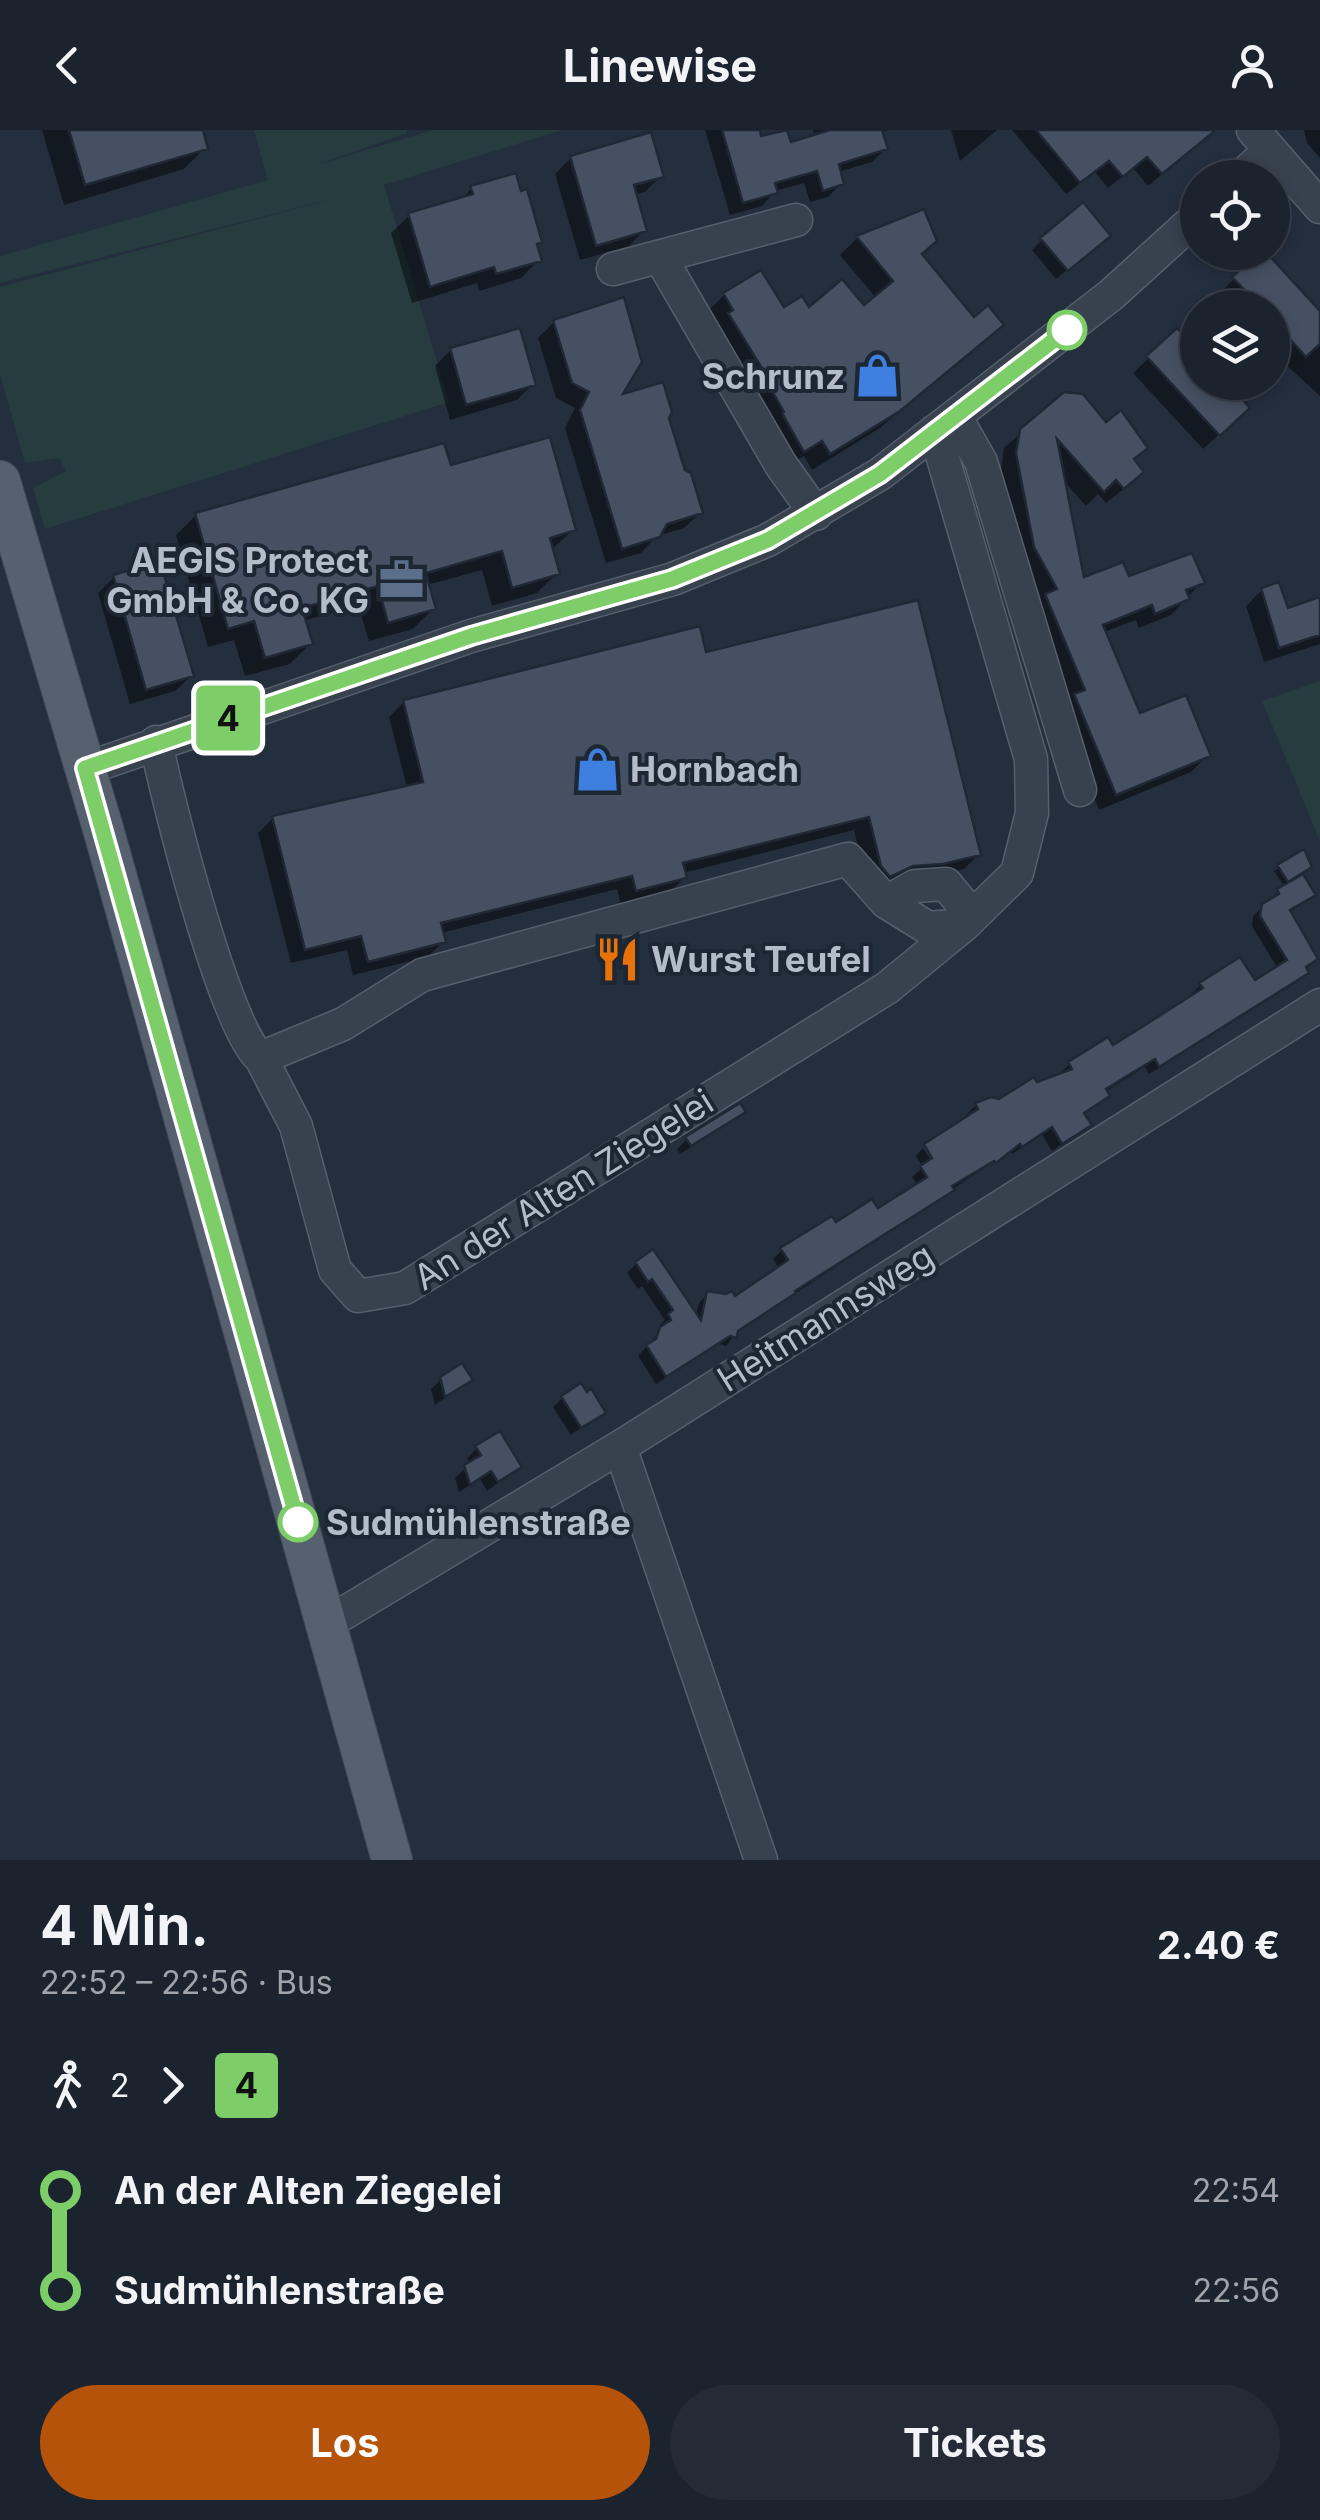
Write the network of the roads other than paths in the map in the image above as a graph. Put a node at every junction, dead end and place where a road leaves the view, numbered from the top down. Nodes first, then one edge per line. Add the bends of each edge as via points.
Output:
1 (1261, 140) edge
2 (1320, 207) edge
3 (796, 220) dead end
4 (1180, 233) edge
5 (660, 257) junction
6 (613, 269) dead end
7 (945, 423) junction
8 (1, 486) edge
9 (816, 514) junction
10 (156, 742) junction
11 (85, 768) junction
12 (1080, 790) dead end
13 (964, 925) junction
14 (1320, 1005) edge
15 (261, 1058) junction
16 (620, 1446) junction
17 (326, 1624) junction
18 (392, 1860) edge
19 (761, 1860) edge

1 - 2 street
3 - 5 street
4 - 7 street via 1112,295
5 - 6 street
5 - 9 street
7 - 9 street
7 - 12 street via 981,462
7 - 13 street, An der Alten Ziegelei via 1031,759 1032,812 1017,873
8 - 11 main road
9 - 10 street via 672,579 471,636
10 - 11 street
10 - 15 street via 226,995 251,1052
11 - 17 main road
13 - 15 street via 928,928 886,902 848,860 422,974 343,1024
13 - 15 street, An der Alten Ziegelei via 887,988 406,1288 358,1296 335,1270 296,1126
14 - 16 street, Heitmannsweg
16 - 17 street, Heitmannsweg
16 - 19 street
17 - 18 main road

